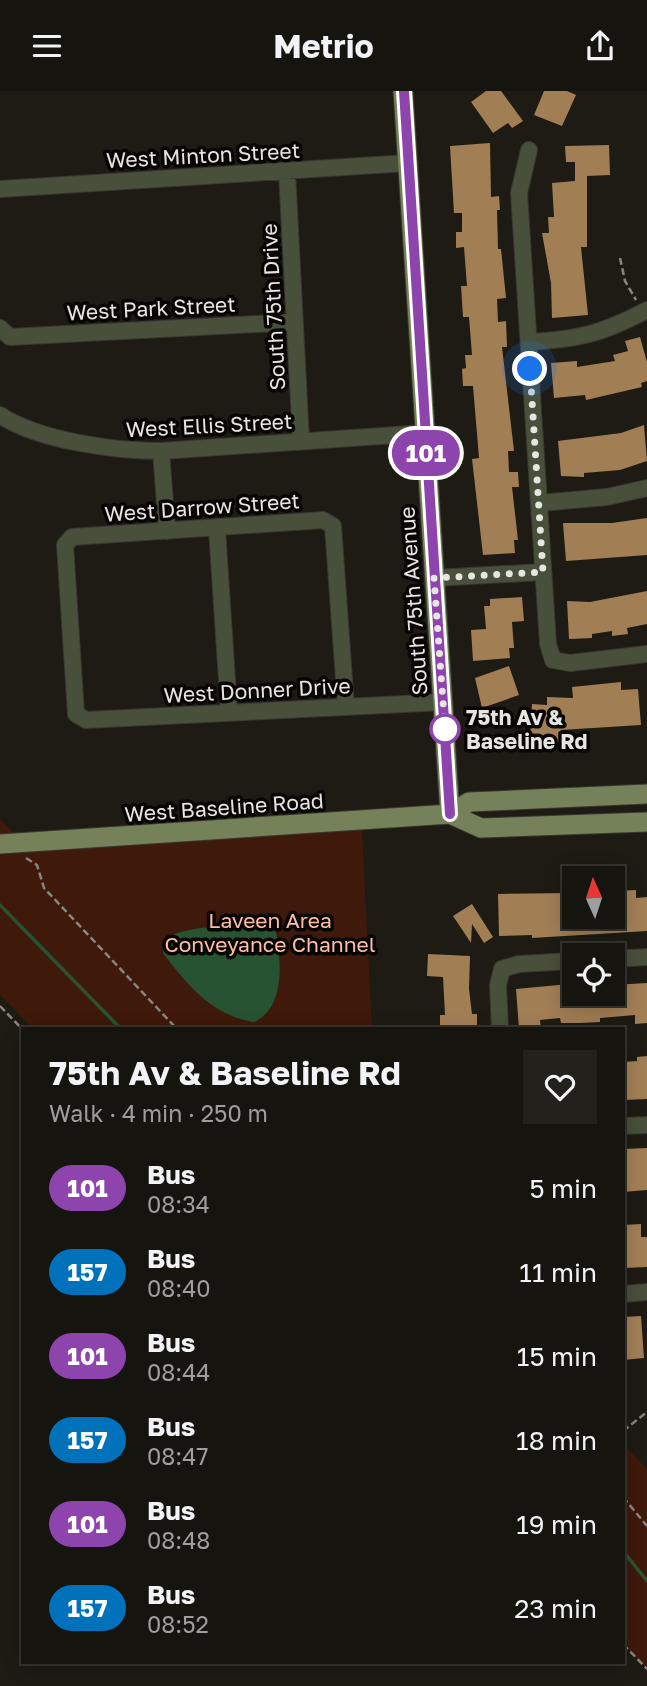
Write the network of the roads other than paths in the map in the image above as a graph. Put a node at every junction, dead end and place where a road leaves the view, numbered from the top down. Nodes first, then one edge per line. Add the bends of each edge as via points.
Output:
1 (404, 91) edge
2 (529, 150) dead end
3 (408, 163) junction
4 (287, 171) junction
5 (0, 189) edge
6 (645, 311) edge
7 (295, 322) junction
8 (5, 332) edge
9 (529, 342) junction
10 (0, 415) edge
11 (425, 433) junction
12 (301, 441) junction
13 (162, 451) junction
14 (647, 488) edge
15 (539, 503) junction
16 (218, 529) junction
17 (167, 531) junction
18 (543, 572) junction
19 (434, 578) junction
20 (647, 654) edge
21 (443, 702) junction
22 (346, 706) junction
23 (229, 711) junction
24 (76, 713) joint
25 (647, 794) edge
26 (450, 814) junction
27 (647, 822) edge
28 (0, 844) edge
29 (647, 957) edge
30 (625, 958) edge
31 (562, 962) edge
32 (500, 1027) edge
33 (647, 1125) edge
34 (625, 1126) edge
35 (647, 1292) edge
36 (625, 1294) edge

1 - 3 main road, South 75th Avenue
2 - 9 street via 519,193
3 - 4 street, West Minton Street
3 - 11 main road, South 75th Avenue
4 - 5 street, West Minton Street
4 - 7 street, South 75th Drive
6 - 9 street via 584,338
7 - 8 street, West Park Street
7 - 12 street, South 75th Drive
9 - 15 street
10 - 13 street, West Ellis Street via 63,439 104,448
11 - 12 street, West Ellis Street
11 - 19 main road, South 75th Avenue
12 - 13 street, West Ellis Street
13 - 17 street
14 - 15 street
15 - 18 street
16 - 17 street, West Darrow Street
16 - 22 street, West Darrow Street via 323,520 333,526
16 - 23 street
17 - 24 street, West Darrow Street via 72,537 65,545
18 - 19 street
18 - 20 street via 553,660 570,663
19 - 21 main road, South 75th Avenue
21 - 22 street, West Donner Drive
21 - 26 main road, South 75th Avenue
22 - 23 street, West Donner Drive
23 - 24 street, West Donner Drive via 86,720
25 - 26 main road, West Baseline Road via 469,802
26 - 27 main road, West Baseline Road via 481,828
26 - 28 main road, West Baseline Road
29 - 30 street
31 - 32 street via 502,969
33 - 34 street
35 - 36 street

